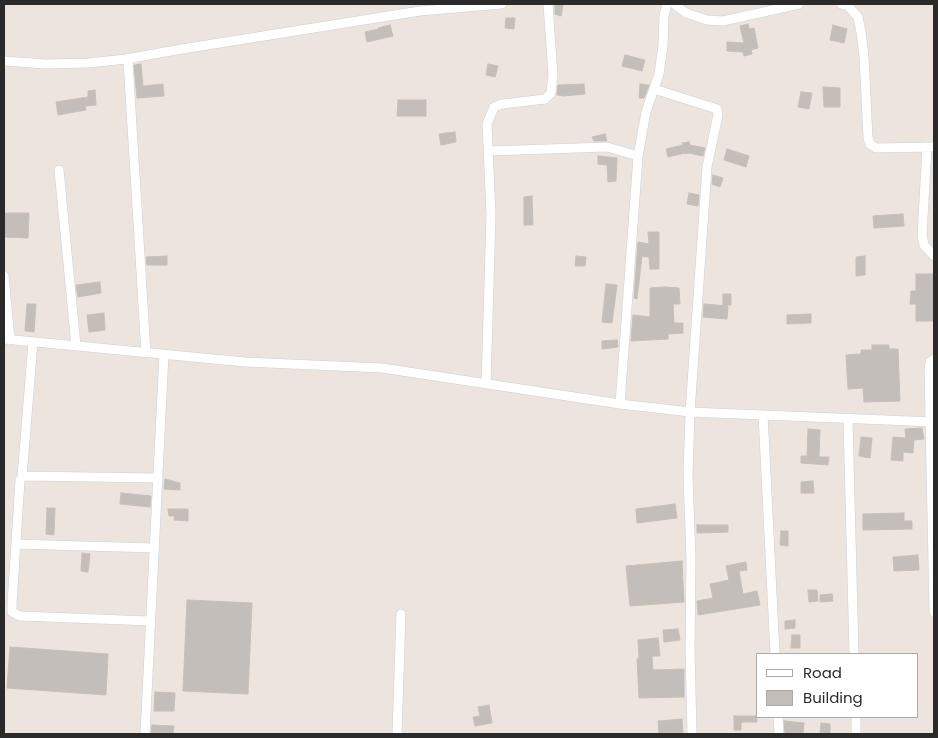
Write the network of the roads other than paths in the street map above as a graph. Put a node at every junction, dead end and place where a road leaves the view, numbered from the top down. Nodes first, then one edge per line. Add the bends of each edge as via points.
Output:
1 (502, 4) edge
2 (548, 4) edge
3 (667, 4) edge
4 (674, 4) edge
5 (799, 4) edge
6 (842, 4) edge
7 (126, 59) junction
8 (4, 61) edge
9 (654, 89) junction
10 (930, 147) edge
11 (488, 151) junction
12 (638, 156) junction
13 (58, 170) dead end
14 (934, 256) edge
15 (4, 276) edge
16 (7, 339) edge
17 (33, 342) junction
18 (76, 346) junction
19 (146, 353) junction
20 (164, 354) junction
21 (934, 359) edge
22 (486, 384) junction
23 (620, 404) junction
24 (690, 412) junction
25 (763, 415) junction
26 (848, 420) junction
27 (932, 422) edge
28 (22, 478) junction
29 (158, 478) junction
30 (16, 544) junction
31 (154, 548) junction
32 (934, 612) edge
33 (401, 614) dead end
34 (150, 621) junction
35 (775, 653) edge
36 (854, 653) edge
37 (778, 718) edge
38 (856, 718) edge
39 (145, 734) edge
40 (397, 734) edge
41 (692, 734) edge
42 (779, 734) edge
43 (856, 734) edge

1 - 7 street via 420,10
2 - 11 street via 553,75 550,93 545,99 494,107 487,124
3 - 9 street via 662,60
4 - 5 street via 686,13 723,21
6 - 10 street via 858,17 861,32 870,144 876,148
7 - 8 street via 46,64
7 - 19 street via 130,65
9 - 12 street
9 - 24 street via 717,109 718,115 707,166
10 - 14 street via 922,235 924,245
11 - 12 street via 607,147
11 - 22 street via 491,215
12 - 23 street
13 - 18 street
15 - 16 street
16 - 17 street
17 - 18 street
17 - 28 street
18 - 19 street
19 - 20 street
20 - 22 street via 245,362 382,368
20 - 29 street
21 - 27 street via 929,370
22 - 23 street
23 - 24 street
24 - 25 street
24 - 41 street
25 - 26 street
25 - 35 street
26 - 27 street
26 - 36 street
27 - 32 street
28 - 29 street
28 - 30 street
29 - 31 street
30 - 31 street
30 - 34 street via 12,612 20,616
31 - 34 street
33 - 40 street
34 - 39 street
37 - 42 street
38 - 43 street

